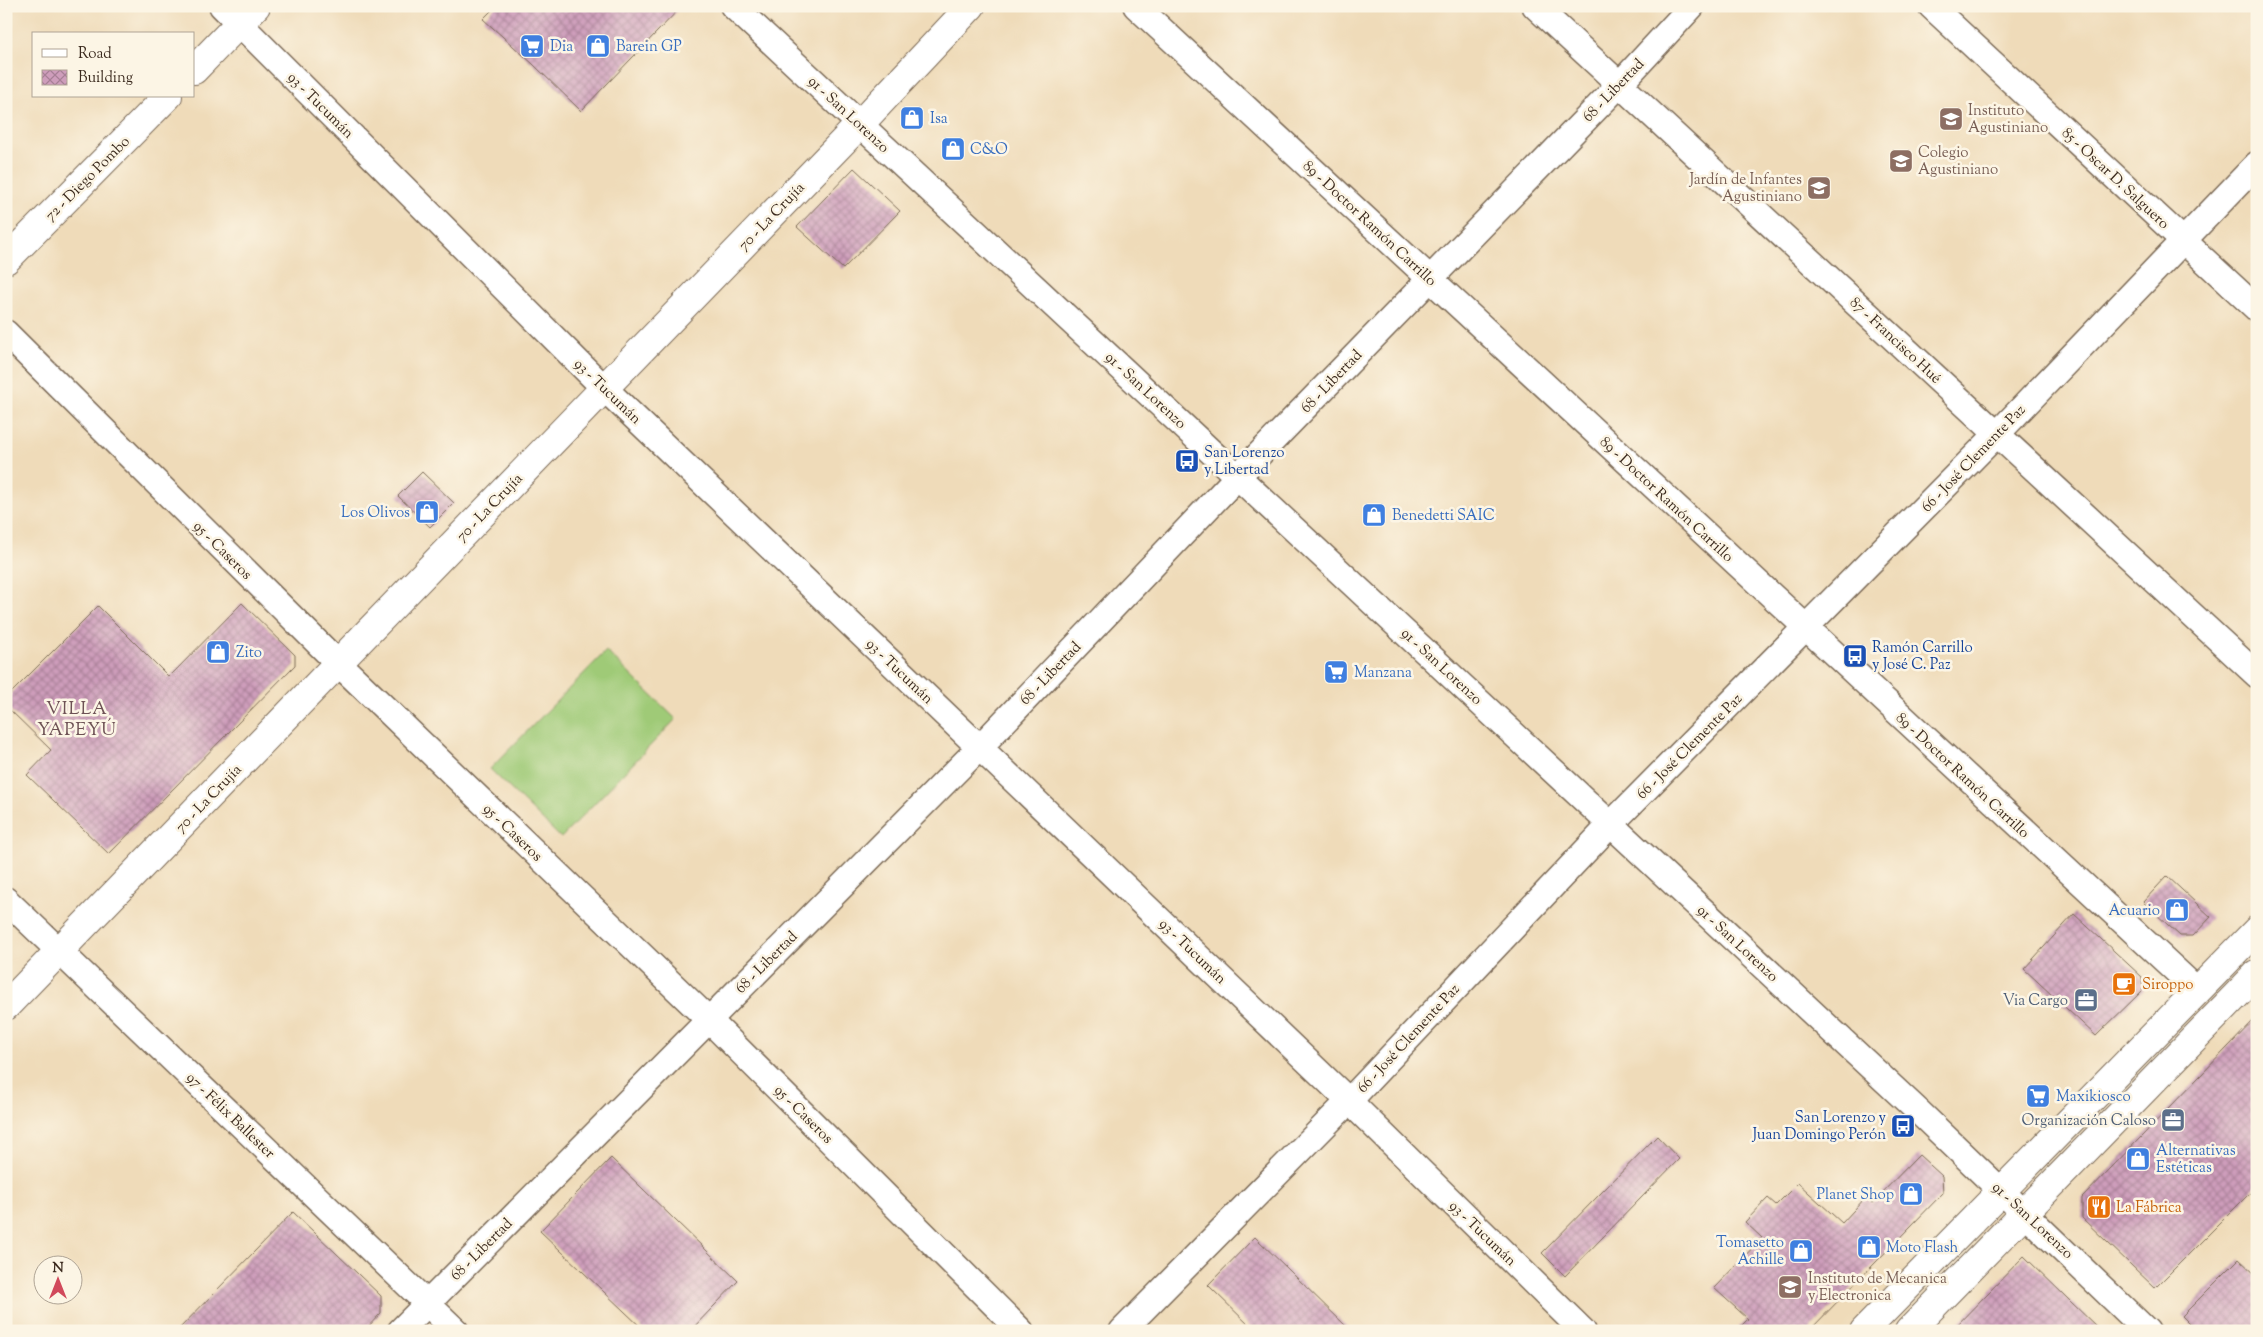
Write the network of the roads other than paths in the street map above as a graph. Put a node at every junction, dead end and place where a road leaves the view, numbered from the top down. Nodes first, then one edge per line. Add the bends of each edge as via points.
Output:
1 (732, 6) edge
2 (971, 6) edge
3 (1136, 6) edge
4 (1535, 6) edge
5 (1692, 6) edge
6 (1931, 6) edge
7 (239, 12) edge
8 (195, 69) edge
9 (1619, 85) junction
10 (166, 98) edge
11 (860, 124) junction
12 (2257, 164) edge
13 (2183, 240) junction
14 (6, 260) edge
15 (1430, 279) junction
16 (2257, 309) edge
17 (6, 333) edge
18 (604, 388) junction
19 (1998, 433) junction
20 (1238, 476) junction
21 (1806, 629) junction
22 (338, 663) junction
23 (2257, 675) edge
24 (980, 747) junction
25 (1611, 824) junction
26 (6, 900) edge
27 (2257, 930) edge
28 (59, 952) junction
29 (2257, 974) edge
30 (2198, 991) junction
31 (6, 1006) edge
32 (709, 1020) junction
33 (1349, 1101) junction
34 (2002, 1191) junction
35 (2025, 1212) junction
36 (428, 1303) junction
37 (400, 1331) edge
38 (456, 1331) edge
39 (1021, 1331) edge
40 (1122, 1331) edge
41 (1583, 1331) edge
42 (1864, 1331) edge
43 (1909, 1331) edge
44 (2147, 1331) edge

1 - 11 street, 91 - San Lorenzo
2 - 11 street, 70 - La Crujía
3 - 15 street, 89 - Doctor Ramón Carrillo
4 - 9 street, 87 - Francisco Hué
5 - 9 street, 68 - Libertad
6 - 13 street, 85 - Oscar D. Salguero
7 - 8 street
7 - 18 street, 93 - Tucumán
9 - 15 street, 68 - Libertad
9 - 19 street, 87 - Francisco Hué
10 - 14 street, 72 - Diego Pombo
11 - 18 street, 70 - La Crujía
11 - 20 street, 91 - San Lorenzo
12 - 13 street, 66 - José Clemente Paz
13 - 16 street, 85 - Oscar D. Salguero
13 - 19 street, 66 - José Clemente Paz
15 - 20 street, 68 - Libertad
15 - 21 street, 89 - Doctor Ramón Carrillo
17 - 22 street, 95 - Caseros
18 - 22 street, 70 - La Crujía
18 - 24 street, 93 - Tucumán
19 - 21 street, 66 - José Clemente Paz
19 - 23 street, 87 - Francisco Hué
20 - 24 street, 68 - Libertad
20 - 25 street, 91 - San Lorenzo
21 - 25 street, 66 - José Clemente Paz
21 - 30 street, 89 - Doctor Ramón Carrillo
22 - 28 street, 70 - La Crujía
22 - 32 street, 95 - Caseros
24 - 32 street, 68 - Libertad
24 - 33 street, 93 - Tucumán
25 - 33 street, 66 - José Clemente Paz
25 - 34 street, 91 - San Lorenzo
26 - 28 street, 97 - Félix Ballester
27 - 30 street
28 - 31 street, 70 - La Crujía
28 - 36 street, 97 - Félix Ballester
29 - 35 street
30 - 34 street
32 - 36 street, 68 - Libertad
32 - 39 street, 95 - Caseros
33 - 40 street, 66 - José Clemente Paz
33 - 41 street, 93 - Tucumán
34 - 35 street, 91 - San Lorenzo
34 - 42 street
35 - 43 street
35 - 44 street, 91 - San Lorenzo
36 - 37 street, 68 - Libertad
36 - 38 street, 97 - Félix Ballester

